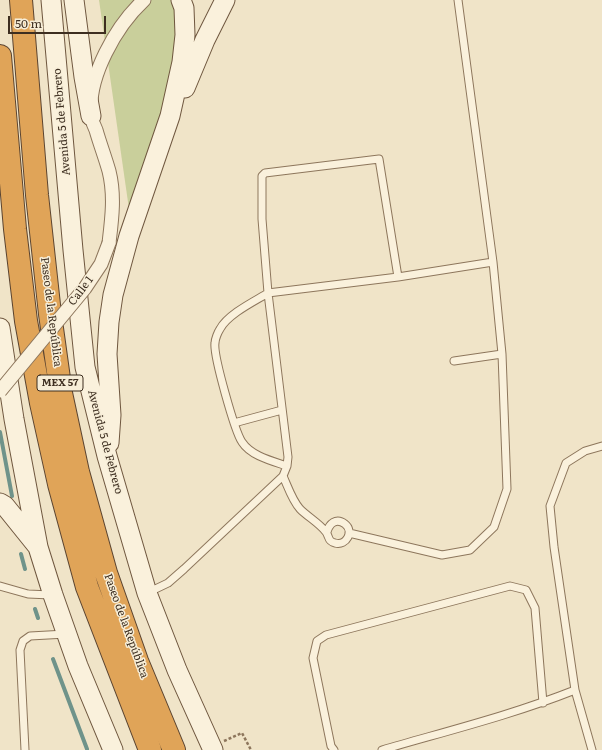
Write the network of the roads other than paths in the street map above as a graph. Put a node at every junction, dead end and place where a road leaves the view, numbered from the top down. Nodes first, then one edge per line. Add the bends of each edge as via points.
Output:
1 (21, 0) edge
2 (51, 0) edge
3 (74, 0) edge
4 (144, 0) edge
5 (225, 0) edge
6 (458, 0) edge
7 (182, 4) edge
8 (0, 56) edge
9 (91, 116) junction
10 (170, 116) junction
11 (493, 262) junction
12 (398, 277) junction
13 (268, 293) junction
14 (0, 328) edge
15 (502, 354) junction
16 (454, 361) dead end
17 (2, 383) edge
18 (282, 410) junction
19 (234, 423) junction
20 (602, 446) edge
21 (107, 456) junction
22 (287, 466) junction
23 (283, 476) junction
24 (0, 503) edge
25 (327, 532) junction
26 (350, 532) junction
27 (38, 547) junction
28 (0, 586) edge
29 (147, 593) junction
30 (53, 595) junction
31 (67, 634) junction
32 (575, 690) junction
33 (543, 703) junction
34 (212, 748) edge
35 (25, 750) edge
36 (113, 750) edge
37 (150, 750) edge
38 (174, 750) edge
39 (334, 750) edge
40 (382, 750) edge
41 (592, 750) edge

1 - 38 highway, Paseo de la República / MEX 57 via 37,195 61,393 78,472 106,573 137,661
2 - 21 main road, Avenida 5 de Febrero via 85,366
3 - 9 main road
4 - 9 street via 134,10 104,55 92,94
5 - 10 main road via 205,40 189,82
6 - 11 lane
7 - 10 main road via 185,35
8 - 37 highway, Paseo de la República / MEX 57 via 15,229 26,321 41,404 57,477 87,587
9 - 17 street, Calle 1, bridge via 109,171 113,196 109,243 101,264 85,288
10 - 21 main road via 129,236 113,295 107,354 111,415
11 - 12 lane
11 - 15 lane
12 - 13 lane
12 - 13 lane via 380,161 376,159 265,173 262,176 262,219
13 - 18 lane
13 - 19 lane via 229,318 220,328 215,343 215,356
14 - 17 main road
15 - 16 lane
15 - 26 lane via 507,489 494,527 470,550 442,555
17 - 27 main road
18 - 19 lane
18 - 22 lane
19 - 22 lane via 242,442 250,451
20 - 32 lane via 566,463 550,506
21 - 29 main road, Avenida 5 de Febrero
22 - 23 lane
23 - 25 lane via 291,496 300,508
23 - 29 lane via 168,583
24 - 27 main road
25 - 26 lane via 329,525 342,522
25 - 26 lane via 329,539 334,543 341,543 347,539
27 - 30 main road
28 - 30 lane via 28,594
29 - 34 main road, Avenida 5 de Febrero via 177,670
30 - 31 main road
31 - 35 lane via 30,636 23,641 20,650
31 - 36 main road
32 - 33 lane
32 - 41 lane
33 - 39 lane via 535,608 526,590 510,586 326,635 317,641 313,658 331,746
33 - 40 lane

